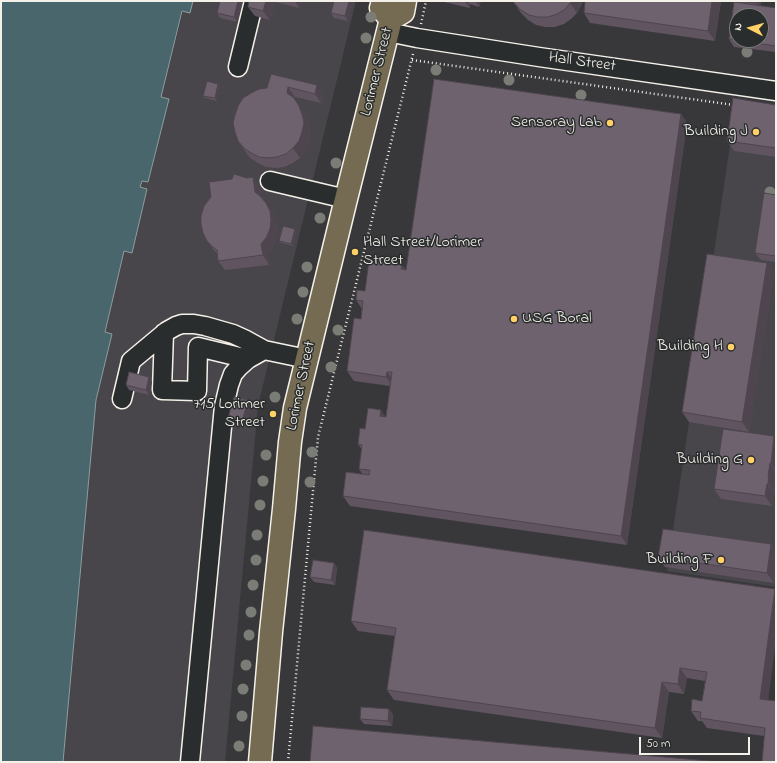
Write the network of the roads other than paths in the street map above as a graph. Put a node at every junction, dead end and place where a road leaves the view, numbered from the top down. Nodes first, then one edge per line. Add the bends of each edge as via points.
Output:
1 (254, 1) edge
2 (405, 1) edge
3 (387, 17) edge
4 (238, 67) dead end
5 (776, 91) edge
6 (270, 181) dead end
7 (346, 198) junction
8 (164, 333) junction
9 (264, 350) junction
10 (248, 359) junction
11 (307, 359) junction
12 (122, 399) dead end
13 (190, 762) edge
14 (260, 762) edge

1 - 4 street
2 - 3 main road, Lorimer Street via 403,12
3 - 5 street, Hall Street via 417,38
3 - 7 main road, Lorimer Street
6 - 7 street
7 - 11 main road, Lorimer Street
8 - 9 street via 182,324 194,324 233,334
8 - 10 street via 162,390 197,391 198,346
8 - 12 street via 131,361
9 - 10 street
9 - 11 street
10 - 13 street via 233,374 224,406
11 - 14 main road, Lorimer Street via 290,442

